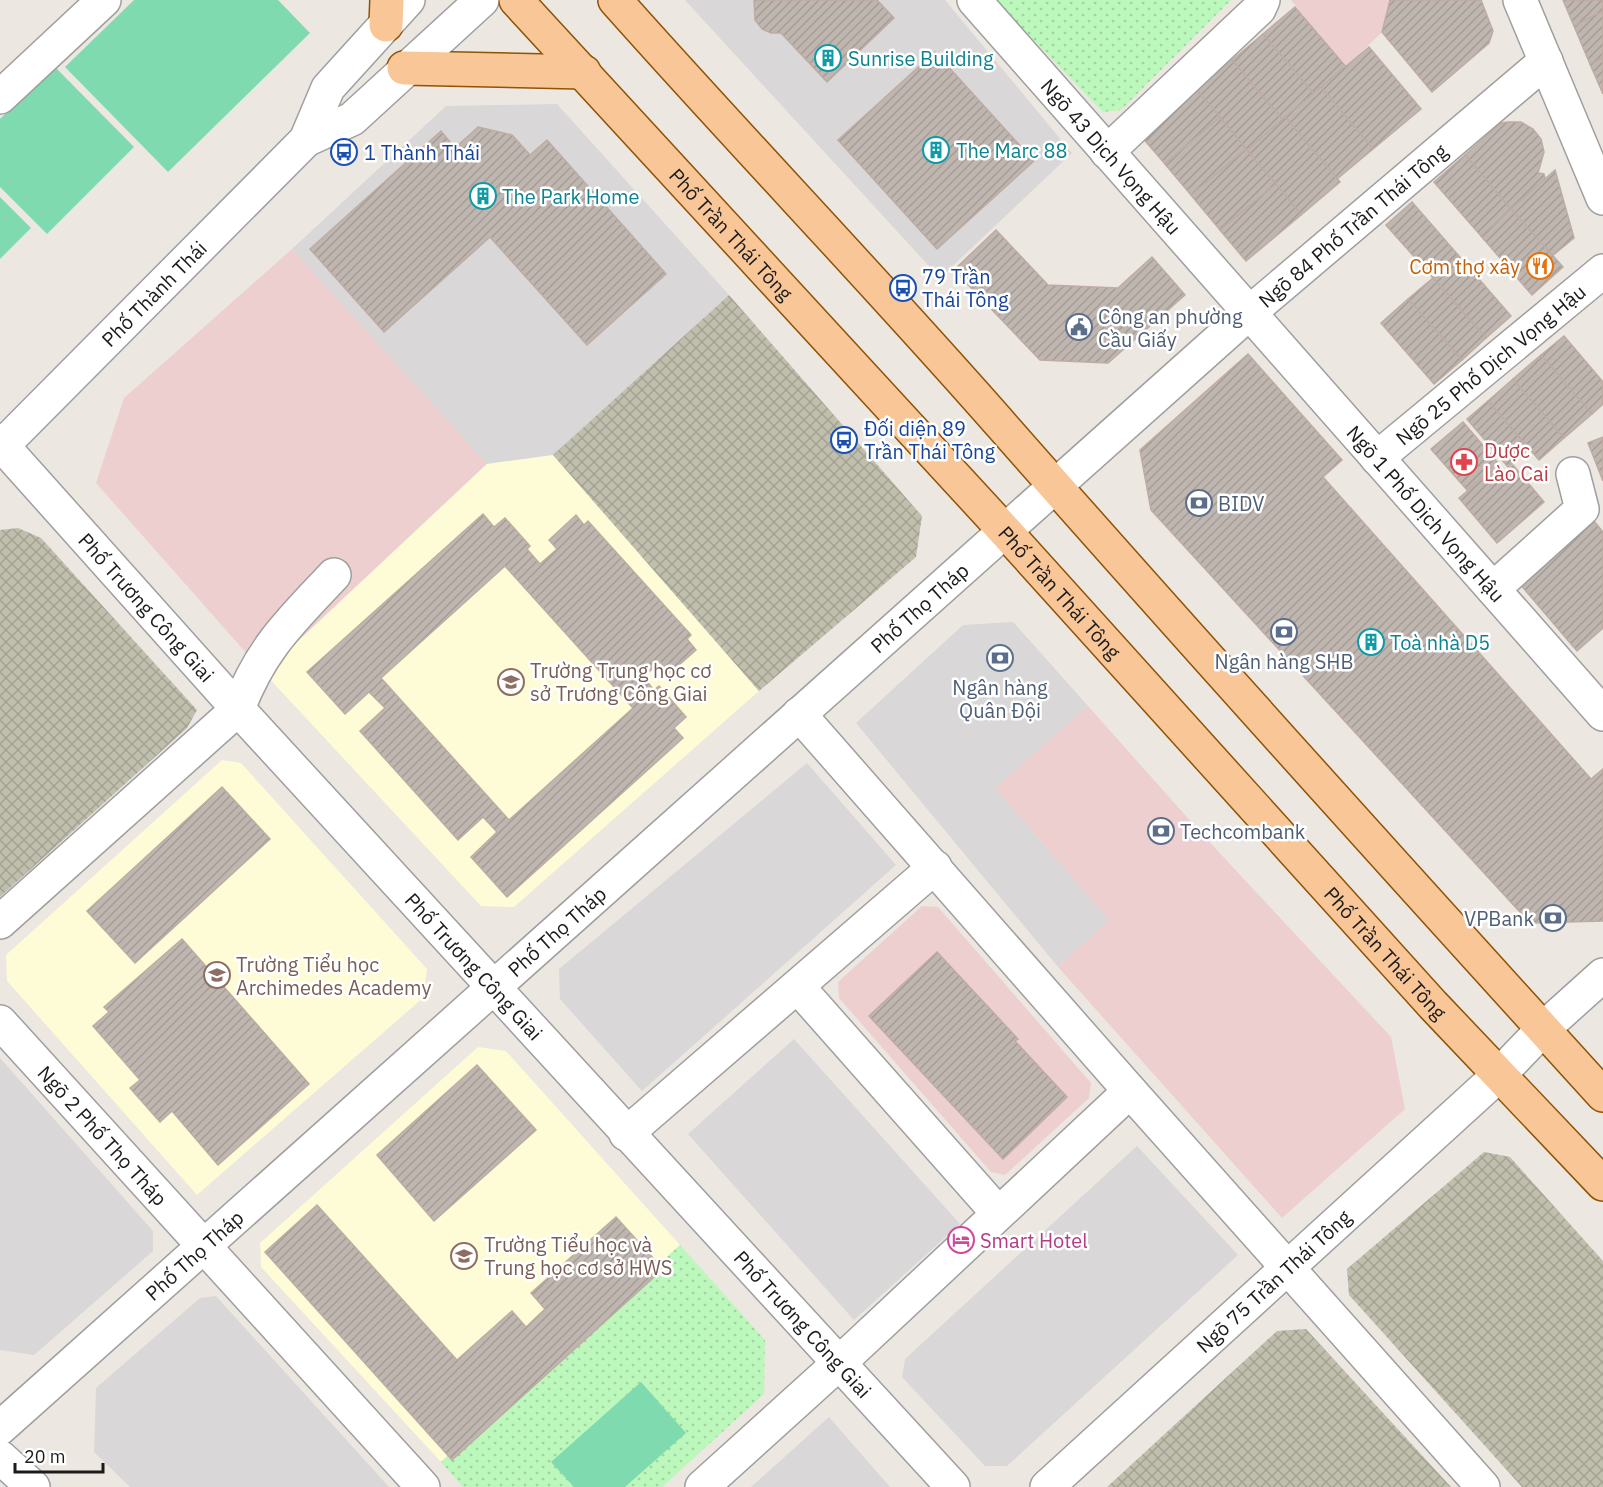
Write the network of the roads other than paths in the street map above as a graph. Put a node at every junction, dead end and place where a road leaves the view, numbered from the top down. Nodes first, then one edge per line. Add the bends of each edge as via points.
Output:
1 (104, 0) edge
2 (408, 0) edge
3 (482, 0) edge
4 (516, 0) edge
5 (974, 0) edge
6 (1263, 0) edge
7 (1520, 0) edge
8 (621, 4) edge
9 (387, 13) edge
10 (1546, 61) junction
11 (404, 68) junction
12 (584, 72) junction
13 (0, 96) edge
14 (306, 140) junction
15 (1107, 152) junction
16 (1595, 157) edge
17 (1603, 198) edge
18 (1603, 271) edge
19 (1249, 313) junction
20 (1, 446) edge
21 (1377, 458) junction
22 (1573, 474) dead end
23 (1054, 487) junction
24 (1004, 530) junction
25 (334, 575) dead end
26 (1493, 590) junction
27 (238, 709) junction
28 (799, 714) junction
29 (1603, 714) edge
30 (934, 867) junction
31 (0, 922) edge
32 (1603, 975) edge
33 (798, 987) junction
34 (493, 988) junction
35 (0, 1022) edge
36 (1543, 1029) junction
37 (1500, 1074) junction
38 (1130, 1091) junction
39 (1603, 1095) edge
40 (626, 1134) junction
41 (1603, 1184) edge
42 (998, 1213) junction
43 (205, 1248) junction
44 (1288, 1267) junction
45 (838, 1364) junction
46 (0, 1428) edge
47 (0, 1456) edge
48 (33, 1487) edge
49 (423, 1487) edge
50 (702, 1487) edge
51 (952, 1487) edge
52 (1047, 1487) edge
53 (1483, 1487) edge

1 - 13 street
2 - 9 street, Phố Thành Thái
3 - 11 street, Phố Thành Thái
4 - 12 main road, Phố Trần Thái Tông
5 - 15 street, Ngõ 43 Dịch Vọng Hậu
6 - 15 street via 1259,9
7 - 10 street
8 - 23 main road
9 - 14 street, Phố Thành Thái via 328,88
10 - 16 street
10 - 19 street, Ngõ 84 Phố Trần Thái Tông
11 - 12 main road
11 - 14 street, Phố Thành Thái via 352,119
12 - 24 main road, Phố Trần Thái Tông
14 - 20 street, Phố Thành Thái
15 - 19 street, Ngõ 43 Dịch Vọng Hậu
16 - 17 street
18 - 21 street, Ngõ 25 Phố Dịch Vọng Hậu
19 - 21 street, Ngõ 1 Phố Dịch Vọng Hậu
19 - 23 street, Ngõ 84 Phố Trần Thái Tông
20 - 27 street, Phố Trương Công Giai
21 - 26 street, Ngõ 1 Phố Dịch Vọng Hậu
22 - 26 street via 1582,509
23 - 24 street, Ngõ 84 Phố Trần Thái Tông
23 - 36 main road
24 - 28 street, Phố Thọ Tháp
24 - 37 main road, Phố Trần Thái Tông via 1433,1005
25 - 27 street via 272,642 249,679
26 - 29 street, Ngõ 1 Phố Dịch Vọng Hậu
27 - 31 street
27 - 34 street, Phố Trương Công Giai
28 - 30 street
28 - 34 street, Phố Thọ Tháp
30 - 33 street
30 - 38 street
32 - 36 street, Ngõ 75 Trần Thái Tông
33 - 40 street
33 - 42 street
34 - 40 street, Phố Trương Công Giai
34 - 43 street, Phố Thọ Tháp
35 - 43 street, Ngõ 2 Phố Thọ Tháp
36 - 37 street, Ngõ 75 Trần Thái Tông
36 - 39 main road
37 - 41 main road, Phố Trần Thái Tông
37 - 44 street, Ngõ 75 Trần Thái Tông
38 - 42 street
38 - 44 street
40 - 45 street, Phố Trương Công Giai
42 - 45 street
43 - 46 street, Phố Thọ Tháp
43 - 49 street, Ngõ 2 Phố Thọ Tháp
44 - 52 street, Ngõ 75 Trần Thái Tông
44 - 53 street
45 - 50 street
45 - 51 street, Phố Trương Công Giai
47 - 48 street

